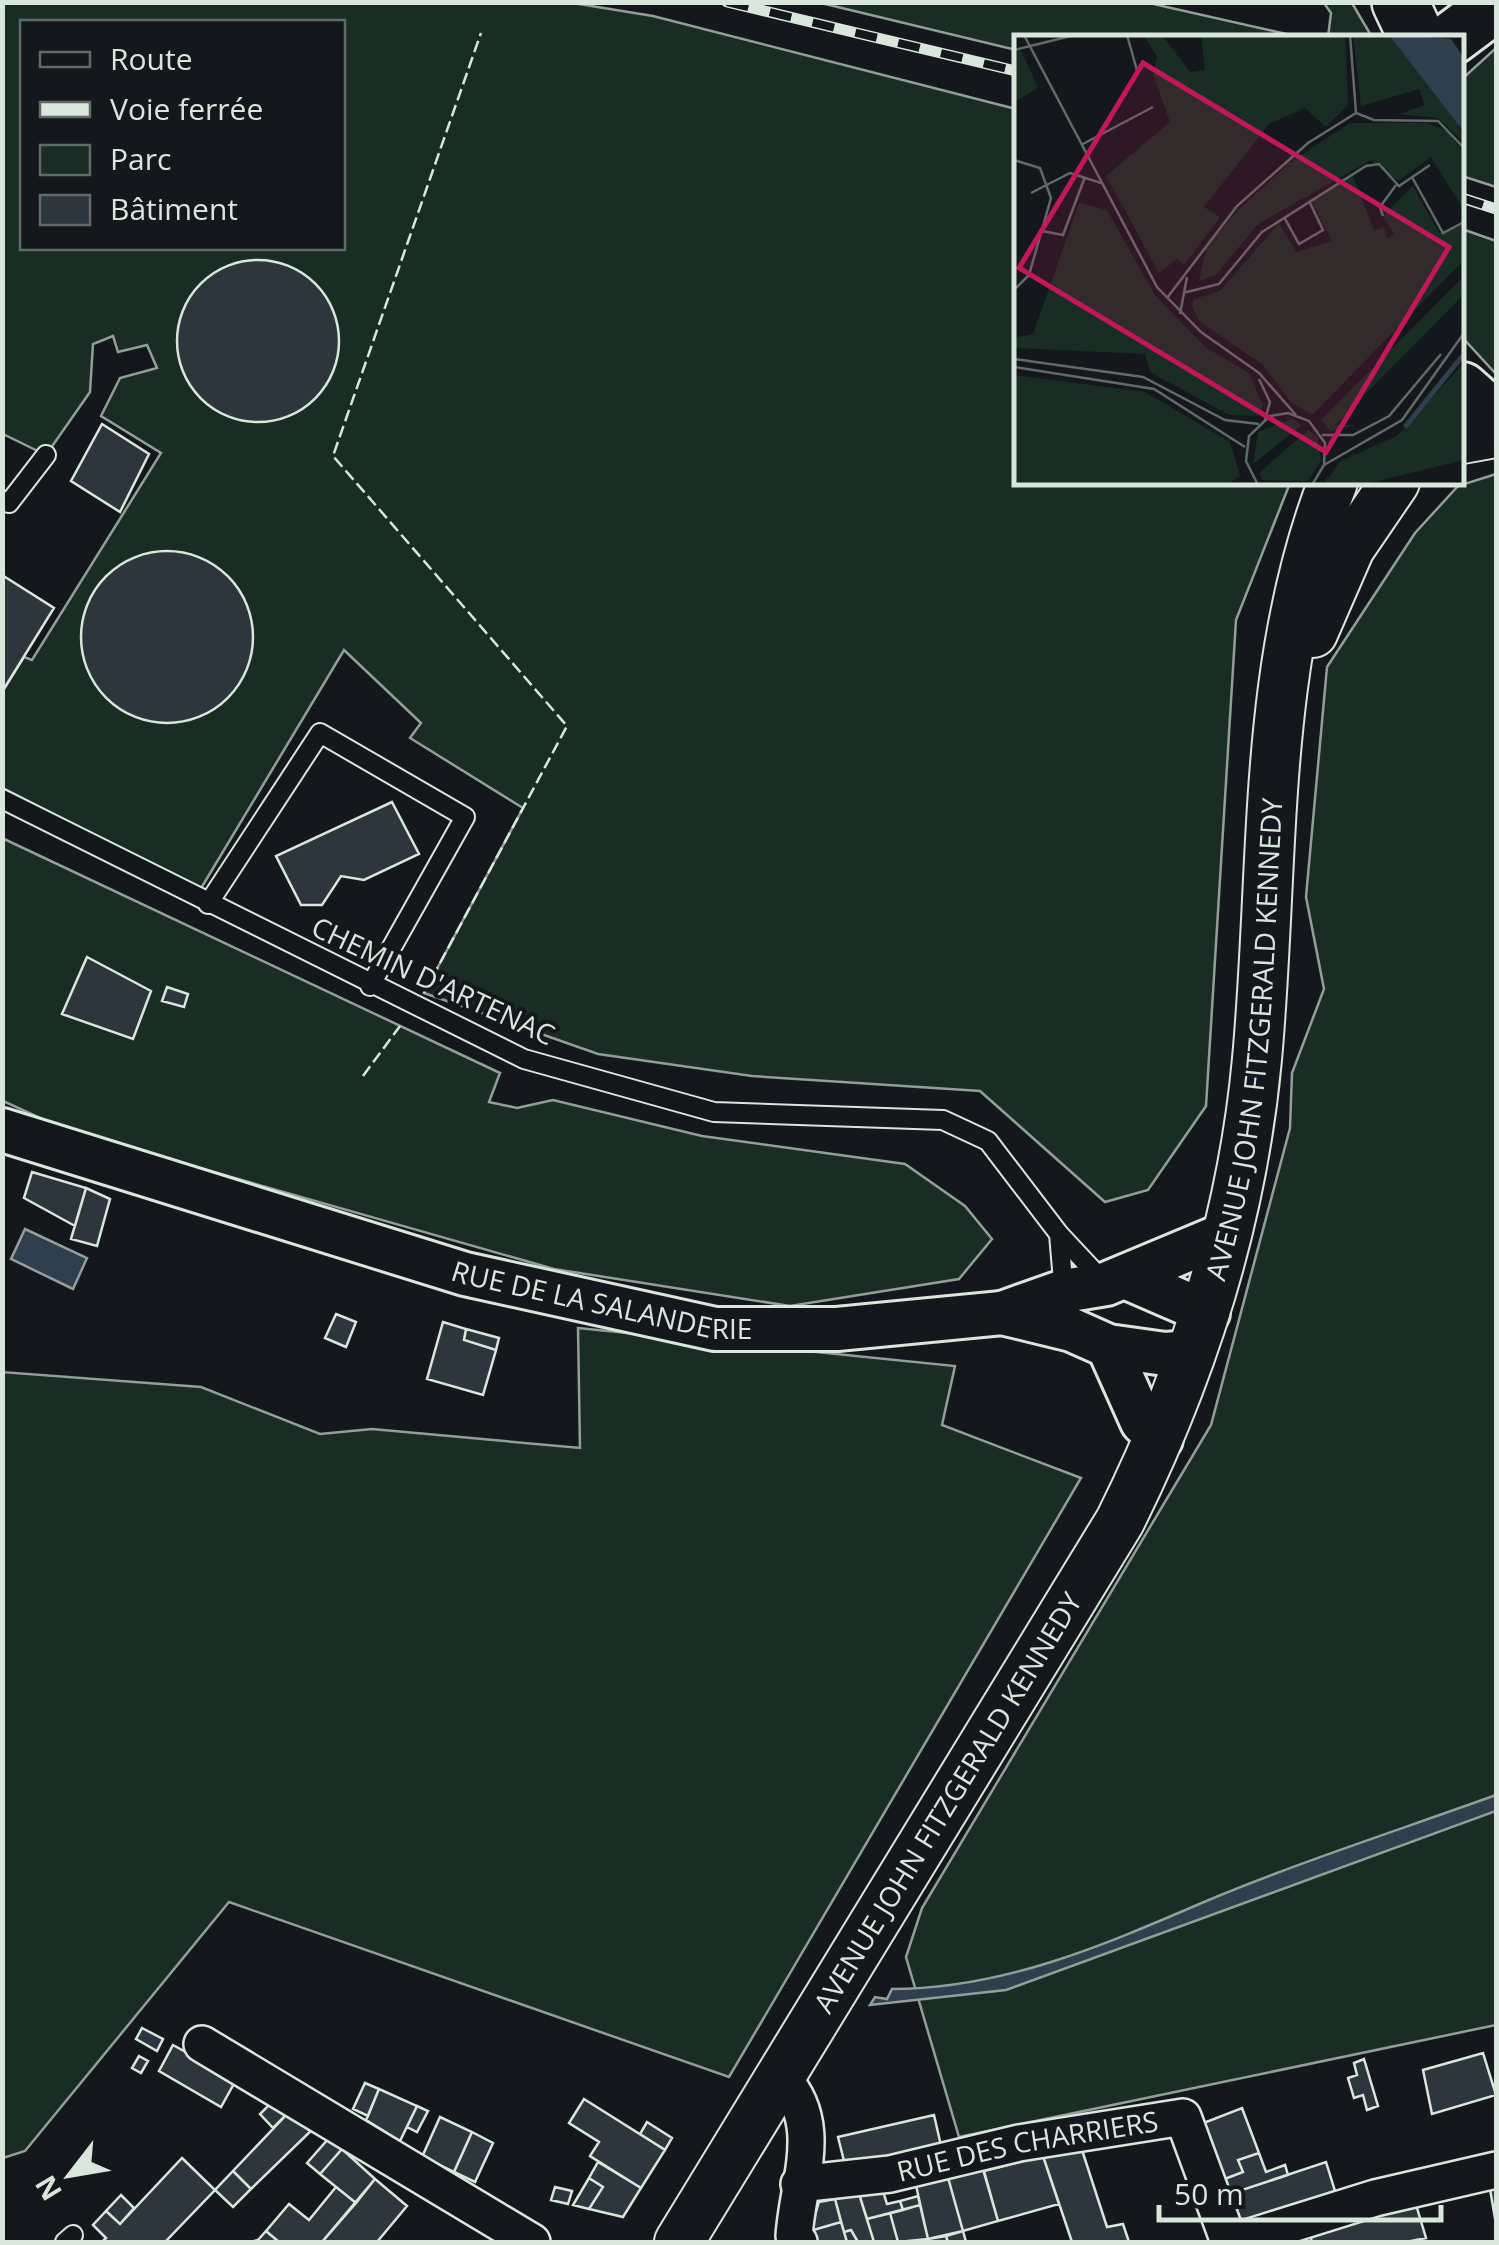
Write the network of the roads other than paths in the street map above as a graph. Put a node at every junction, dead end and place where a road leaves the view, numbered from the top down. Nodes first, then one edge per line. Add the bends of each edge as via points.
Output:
1 (1400, 2) edge
2 (1496, 4) edge
3 (1416, 35) edge
4 (1456, 35) edge
5 (1464, 391) edge
6 (1496, 419) edge
7 (1496, 434) edge
8 (1464, 439) edge
9 (46, 455) dead end
10 (1332, 485) edge
11 (1393, 485) edge
12 (2, 502) edge
13 (1276, 766) junction
14 (2, 800) edge
15 (208, 904) junction
16 (370, 986) junction
17 (2, 1130) edge
18 (1059, 1234) junction
19 (1228, 1234) junction
20 (1115, 1280) junction
21 (1081, 1322) junction
22 (1199, 1332) junction
23 (1161, 1439) junction
24 (202, 2044) dead end
25 (782, 2078) junction
26 (1496, 2170) edge
27 (800, 2184) junction
28 (532, 2242) edge
29 (680, 2242) edge
30 (799, 2242) edge
31 (1231, 2242) edge

1 - 3 highway
2 - 4 main road
5 - 6 main road
7 - 8 main road
9 - 12 lane via 9,503
10 - 13 main road, AVENUE JOHN FITZGERALD KENNEDY via 1294,612
11 - 13 main road, AVENUE JOHN FITZGERALD KENNEDY via 1328,593
13 - 19 main road, AVENUE JOHN FITZGERALD KENNEDY via 1257,1062
14 - 15 lane, CHEMIN D'ARTENAC
15 - 16 lane, CHEMIN D'ARTENAC
15 - 16 lane via 320,734 465,816
16 - 18 lane, CHEMIN D'ARTENAC via 524,1059 714,1112 943,1120 988,1141
17 - 21 street, RUE DE LA SALANDERIE via 465,1274 715,1329 837,1329 1002,1313
18 - 20 lane, CHEMIN D'ARTENAC
18 - 21 lane
19 - 20 street
19 - 22 main road, AVENUE JOHN FITZGERALD KENNEDY
20 - 21 street
20 - 22 street
21 - 22 street, RUE DE LA SALANDERIE via 1164,1354
21 - 23 street via 1142,1422
22 - 23 main road, AVENUE JOHN FITZGERALD KENNEDY
23 - 25 main road, AVENUE JOHN FITZGERALD KENNEDY via 1120,1522
24 - 28 street
25 - 27 street via 796,2093 809,2134
25 - 29 main road, AVENUE JOHN FITZGERALD KENNEDY
26 - 31 street, RUE DES CHARRIERS
27 - 30 street via 794,2236
27 - 31 street, RUE DES CHARRIERS via 890,2174 1019,2144 1183,2118

